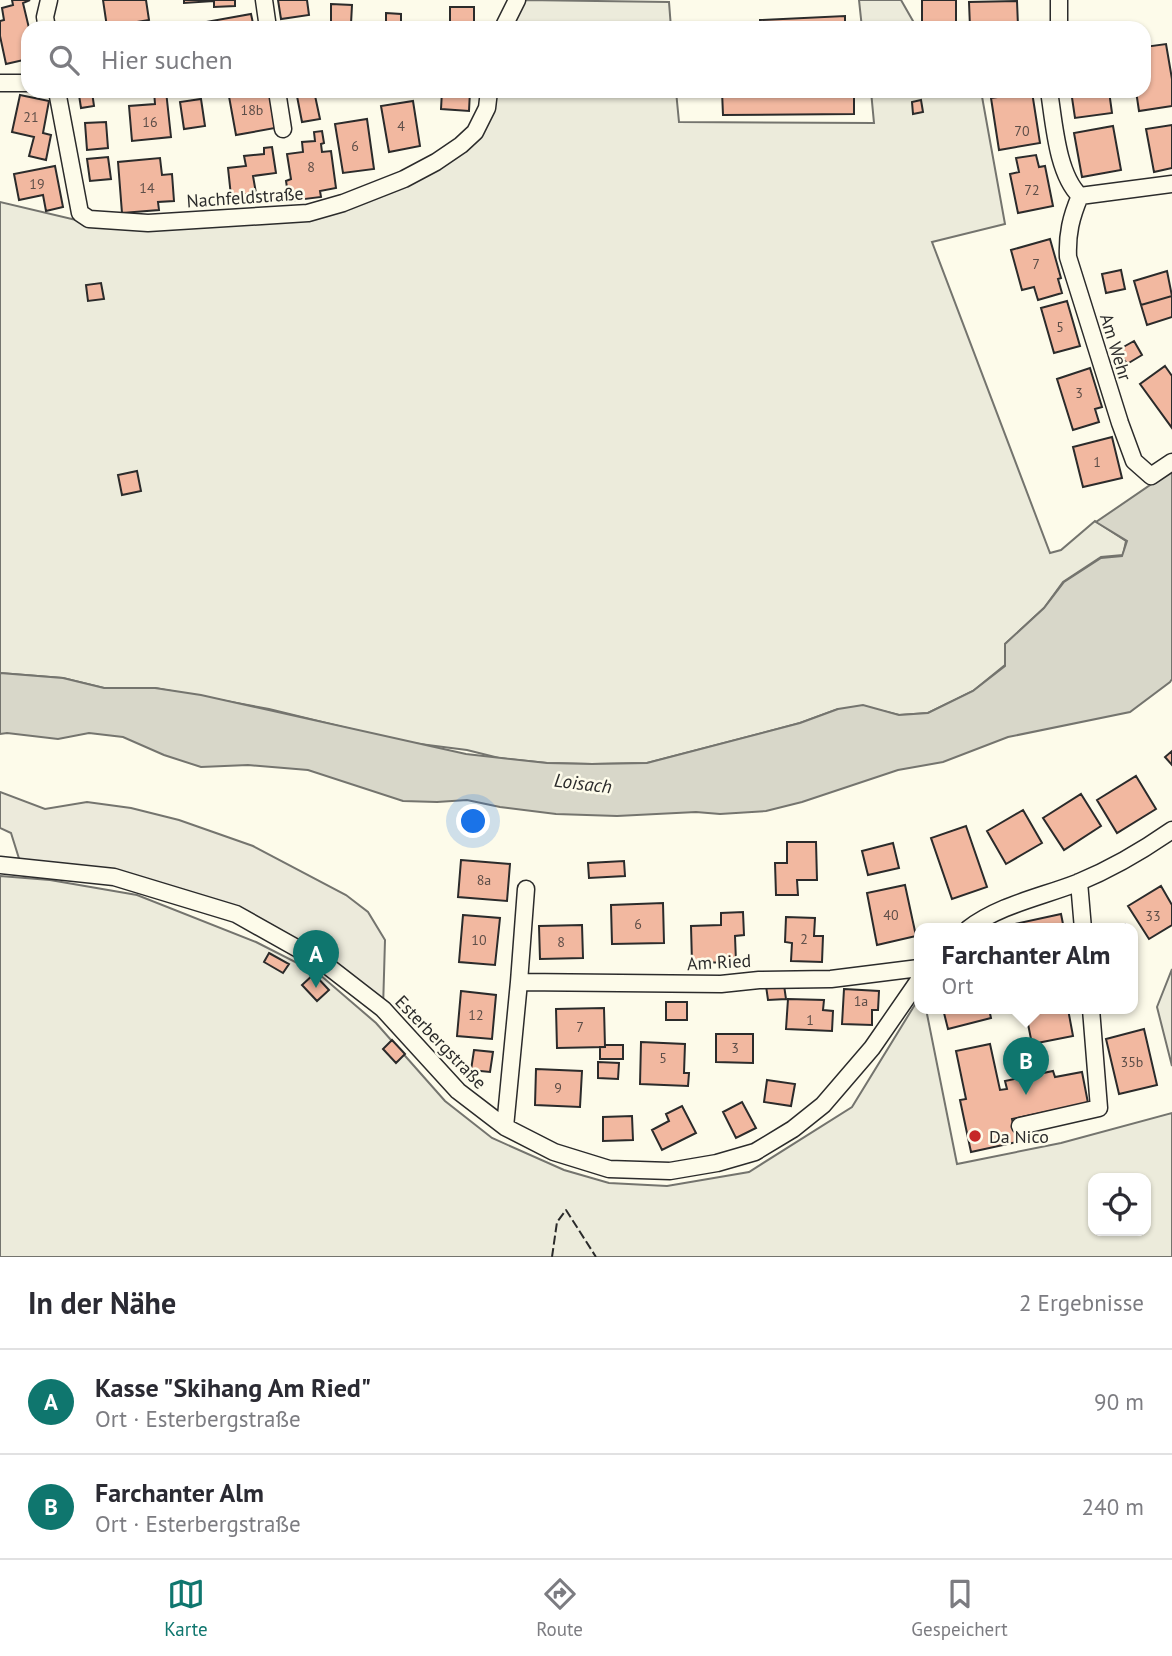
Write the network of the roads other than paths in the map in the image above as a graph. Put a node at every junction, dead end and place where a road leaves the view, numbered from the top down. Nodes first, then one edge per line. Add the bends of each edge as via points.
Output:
1 (49, 0) edge
2 (264, 0) edge
3 (517, 0) edge
4 (1059, 0) edge
5 (46, 21) edge
6 (267, 21) edge
7 (506, 21) edge
8 (1059, 21) edge
9 (0, 83) edge
10 (21, 83) edge
11 (58, 98) edge
12 (278, 98) edge
13 (488, 98) edge
14 (1050, 98) edge
15 (283, 129) dead end
16 (1172, 184) edge
17 (1080, 197) junction
18 (1172, 462) edge
19 (1172, 830) edge
20 (0, 865) edge
21 (1079, 882) junction
22 (526, 889) dead end
23 (979, 923) edge
24 (1082, 923) edge
25 (914, 969) edge
26 (519, 982) junction
27 (914, 988) edge
28 (1091, 1014) edge
29 (1020, 1126) dead end
30 (505, 1127) junction

1 - 5 street
2 - 6 street
3 - 7 street
4 - 8 street
9 - 10 street
11 - 13 street, Nachfeldstraße via 80,213 89,219 148,223 308,213 343,203 404,179 461,145 475,132
12 - 15 street
14 - 17 street via 1064,169
16 - 17 street
17 - 18 street, Am Wehr via 1068,234 1068,257 1119,423 1134,461 1151,476
19 - 21 street via 1121,863
20 - 30 street, Esterbergstraße via 114,877 236,914 325,964 383,1009 458,1091
21 - 23 street
21 - 24 street
22 - 26 street
25 - 26 street, Am Ried via 831,979 721,984
26 - 30 street
27 - 30 street, Esterbergstraße via 872,1048 823,1105 755,1152 670,1171 609,1169 554,1152
28 - 29 street via 1099,1108

